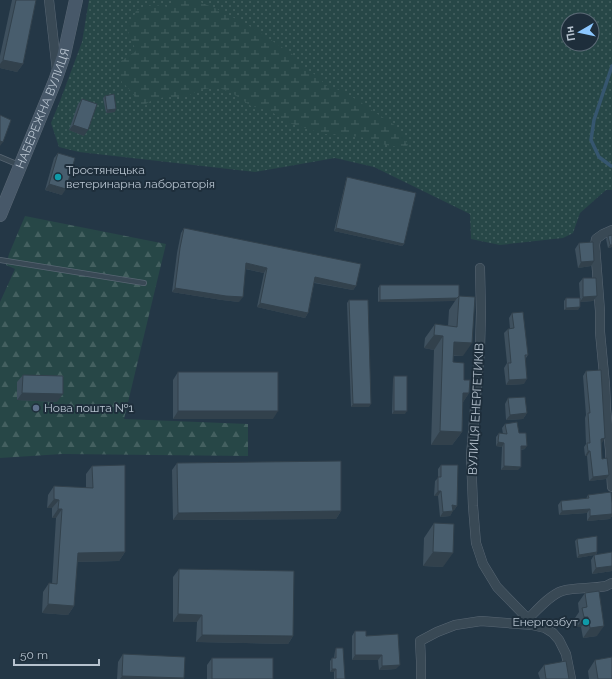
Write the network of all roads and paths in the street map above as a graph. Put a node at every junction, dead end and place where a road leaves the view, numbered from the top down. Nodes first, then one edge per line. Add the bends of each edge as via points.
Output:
1 (49, 0) edge
2 (76, 0) edge
3 (58, 74) junction
4 (0, 157) edge
5 (20, 166) junction
6 (0, 214) edge
7 (612, 230) edge
8 (0, 260) edge
9 (480, 268) dead end
10 (144, 283) dead end
11 (612, 487) edge
12 (612, 583) edge
13 (530, 622) junction
14 (420, 679) edge
15 (571, 679) edge

1 - 3 street
2 - 3 main road, НАБЕРЕЖНА ВУЛИЦЯ
3 - 5 main road, НАБЕРЕЖНА ВУЛИЦЯ
4 - 5 lane
5 - 6 main road, НАБЕРЕЖНА ВУЛИЦЯ
7 - 11 street via 596,239
8 - 10 lane
9 - 13 street, ВУЛИЦЯ ЕНЕРГЕТИКІВ via 480,349 471,453 474,532 483,564 496,587
12 - 13 street via 601,587 561,592 540,606
13 - 14 street via 481,621 455,625 437,632 420,641
13 - 15 street, ВУЛИЦЯ ЕНЕРГЕТИКІВ via 545,628 559,640 566,654

